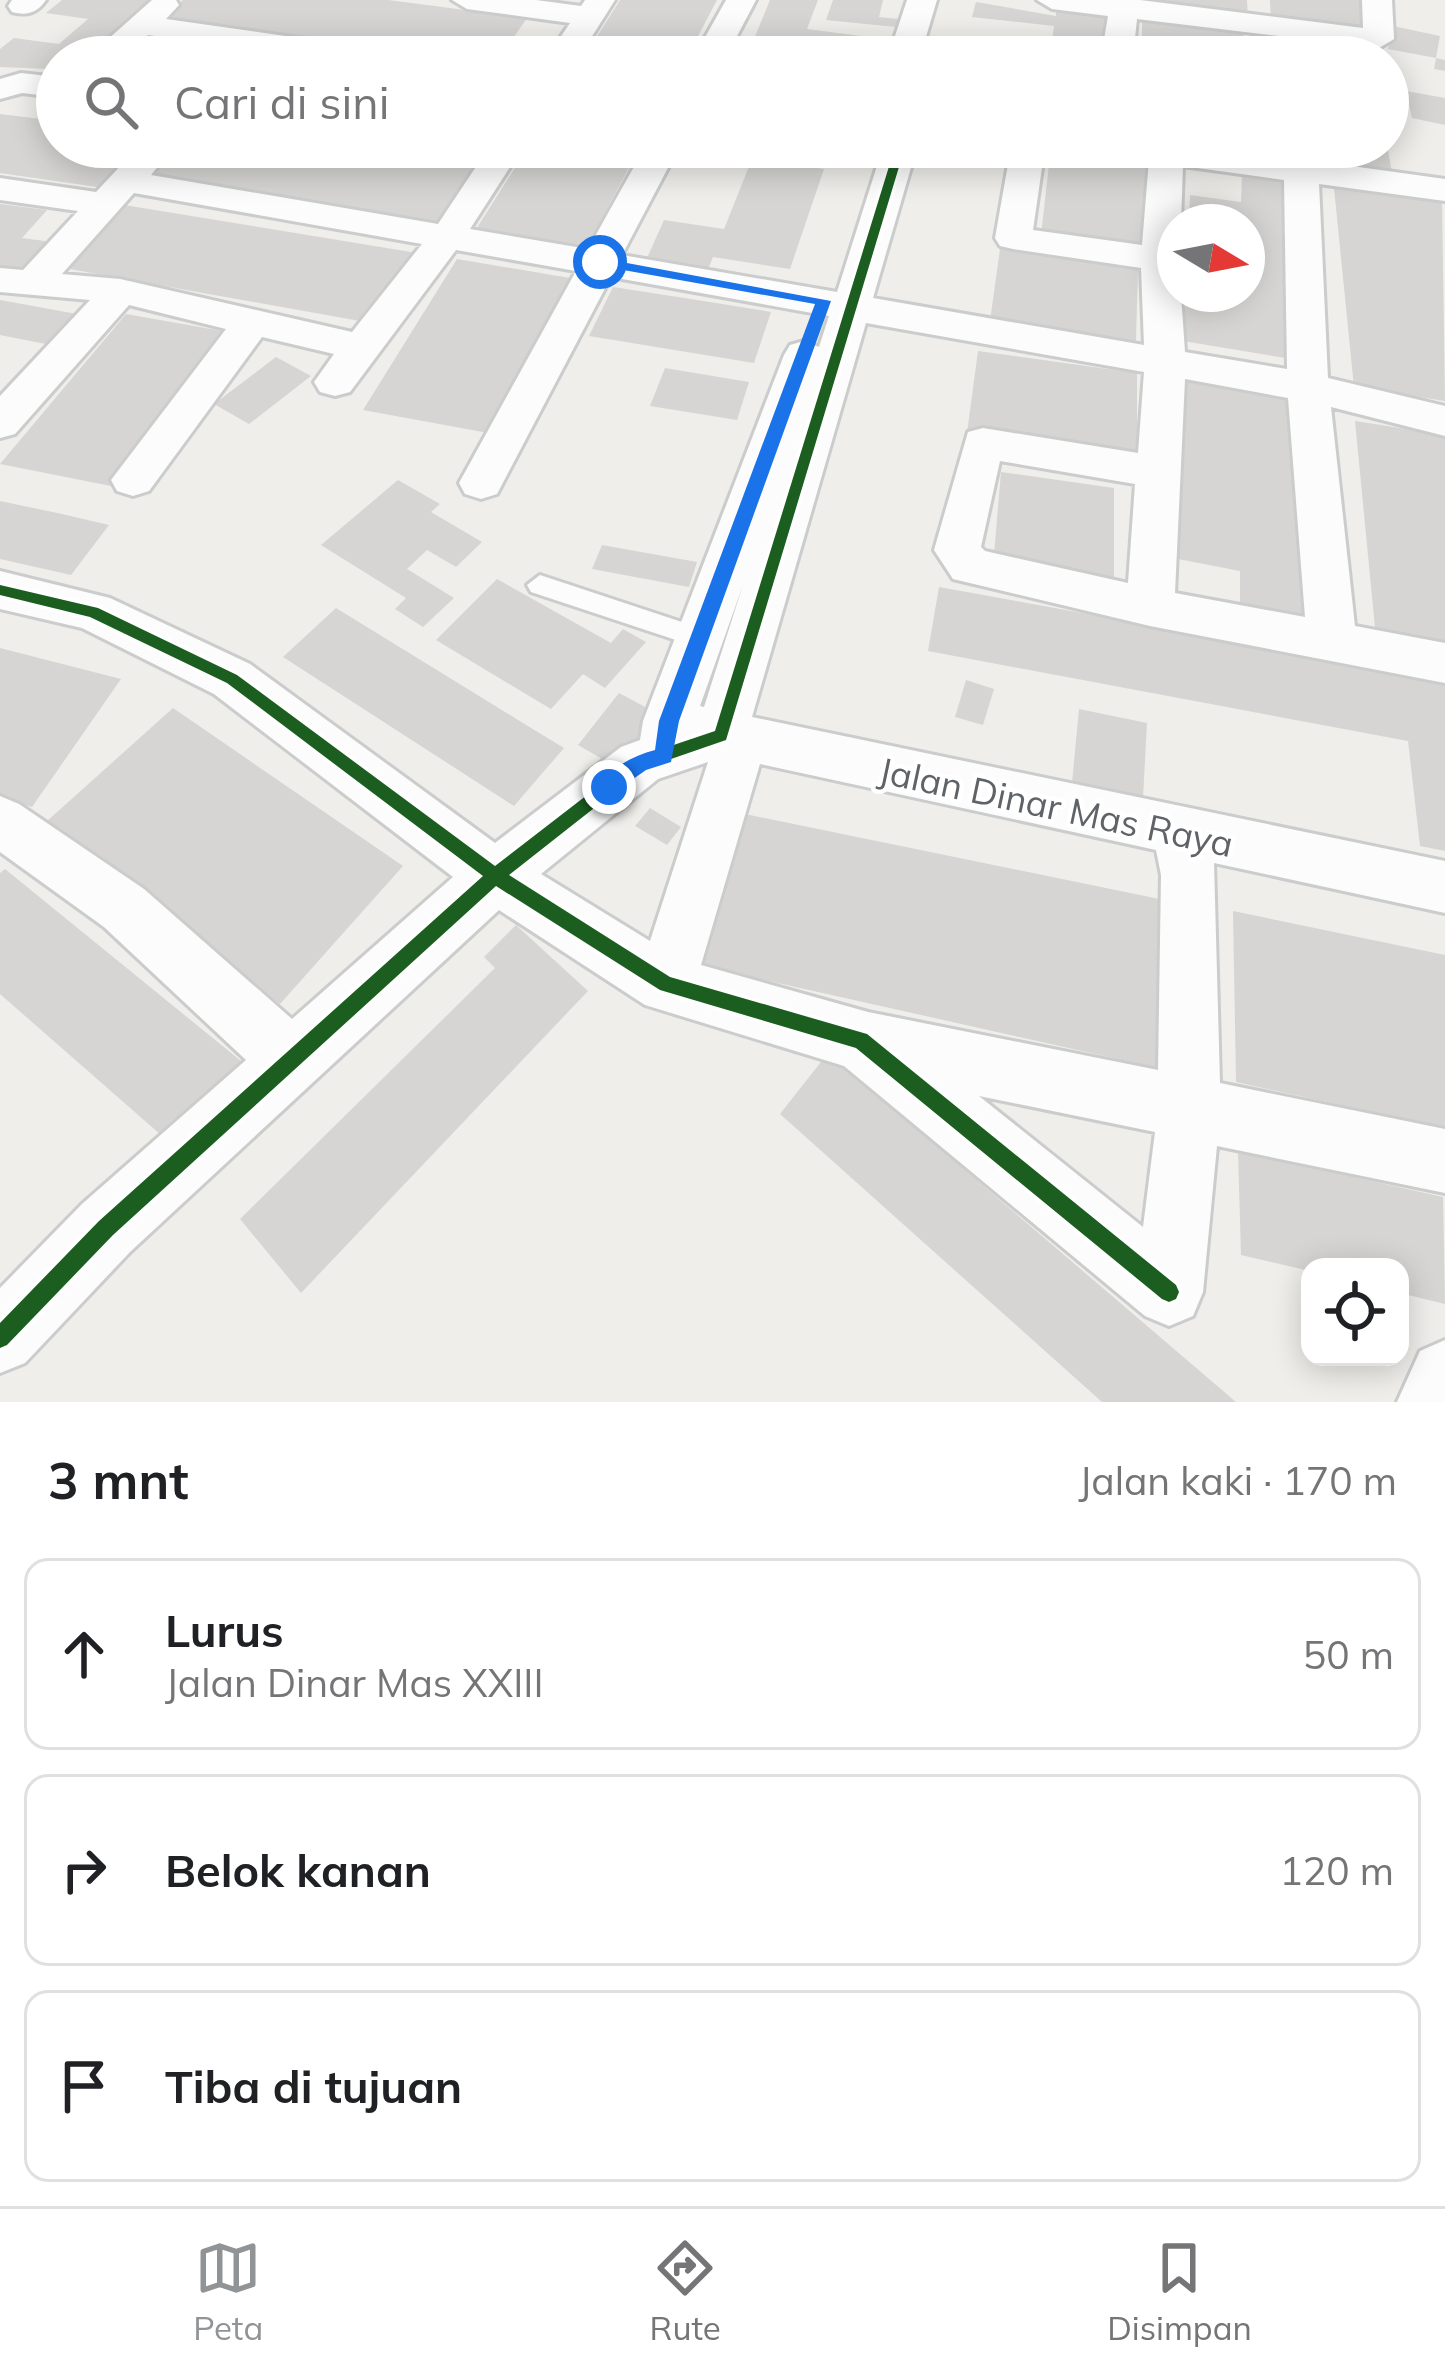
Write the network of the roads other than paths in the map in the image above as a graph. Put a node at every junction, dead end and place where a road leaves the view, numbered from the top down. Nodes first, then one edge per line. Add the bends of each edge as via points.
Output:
1 (169, 0) edge
2 (466, 0) edge
3 (741, 0) edge
4 (922, 0) edge
5 (944, 0) edge
6 (1052, 0) edge
7 (1377, 0) edge
8 (1124, 5) edge
9 (595, 8) edge
10 (1253, 12) edge
11 (142, 26) junction
12 (130, 36) edge
13 (216, 36) edge
14 (577, 36) edge
15 (721, 36) edge
16 (911, 36) edge
17 (933, 36) edge
18 (1120, 36) edge
19 (1366, 36) edge
20 (1380, 36) edge
21 (36, 85) edge
22 (0, 89) edge
23 (138, 168) edge
24 (492, 168) edge
25 (651, 168) edge
26 (869, 168) edge
27 (892, 168) edge
28 (1025, 168) edge
29 (1167, 168) edge
30 (1294, 168) edge
31 (1301, 169) junction
32 (0, 188) edge
33 (1445, 190) edge
34 (117, 192) junction
35 (1164, 204) edge
36 (449, 234) junction
37 (1157, 259) edge
38 (600, 262) junction
39 (16, 282) edge
40 (120, 291) junction
41 (838, 304) junction
42 (1163, 312) edge
43 (252, 322) junction
44 (363, 349) junction
45 (1165, 362) junction
46 (335, 382) dead end
47 (1307, 387) junction
48 (1445, 422) edge
49 (0, 423) edge
50 (1158, 472) junction
51 (133, 480) dead end
52 (481, 484) dead end
53 (540, 585) dead end
54 (0, 590) edge
55 (1150, 607) junction
56 (700, 638) junction
57 (1332, 641) junction
58 (1445, 662) edge
59 (666, 738) junction
60 (731, 738) junction
61 (0, 821) edge
62 (1180, 833) junction
63 (495, 876) junction
64 (1445, 887) edge
65 (666, 984) junction
66 (861, 1040) junction
67 (289, 1058) junction
68 (1189, 1110) junction
69 (1445, 1161) edge
70 (0, 1338) edge
71 (1445, 1376) edge
72 (1433, 1402) edge

1 - 11 street
2 - 9 street
3 - 15 street
4 - 16 street
5 - 17 street
6 - 8 street
7 - 20 street
8 - 10 street
8 - 18 street
9 - 14 street
10 - 19 street
11 - 12 street
11 - 13 street
21 - 22 street
23 - 34 street
24 - 36 street
25 - 38 street
26 - 41 street
27 - 41 street
28 - 37 street via 1013,238
29 - 35 street
30 - 31 street
31 - 33 street
31 - 47 street
32 - 34 street
34 - 36 street
34 - 39 street
36 - 38 street
36 - 44 street
38 - 41 street
38 - 52 street
39 - 40 street
40 - 43 street
40 - 49 street
41 - 45 street
41 - 56 street
41 - 60 street
42 - 45 street
43 - 44 street
43 - 51 street
44 - 46 street
45 - 47 street
45 - 50 street
47 - 48 street
47 - 57 street
50 - 55 street
50 - 55 street via 983,443 957,550 970,566
53 - 56 lane
54 - 63 street via 92,612 232,679
55 - 57 street
56 - 59 street
57 - 58 street
59 - 60 street, Jalan Dinar Mas Raya
59 - 63 street
60 - 62 street, Jalan Dinar Mas Raya
60 - 65 street
61 - 67 street via 124,908
62 - 64 street, Jalan Dinar Mas Raya
62 - 68 street via 1189,875
63 - 65 street
63 - 67 street
65 - 66 street
66 - 68 street
66 - 68 street via 1169,1292
67 - 70 street
68 - 69 street
71 - 72 street

